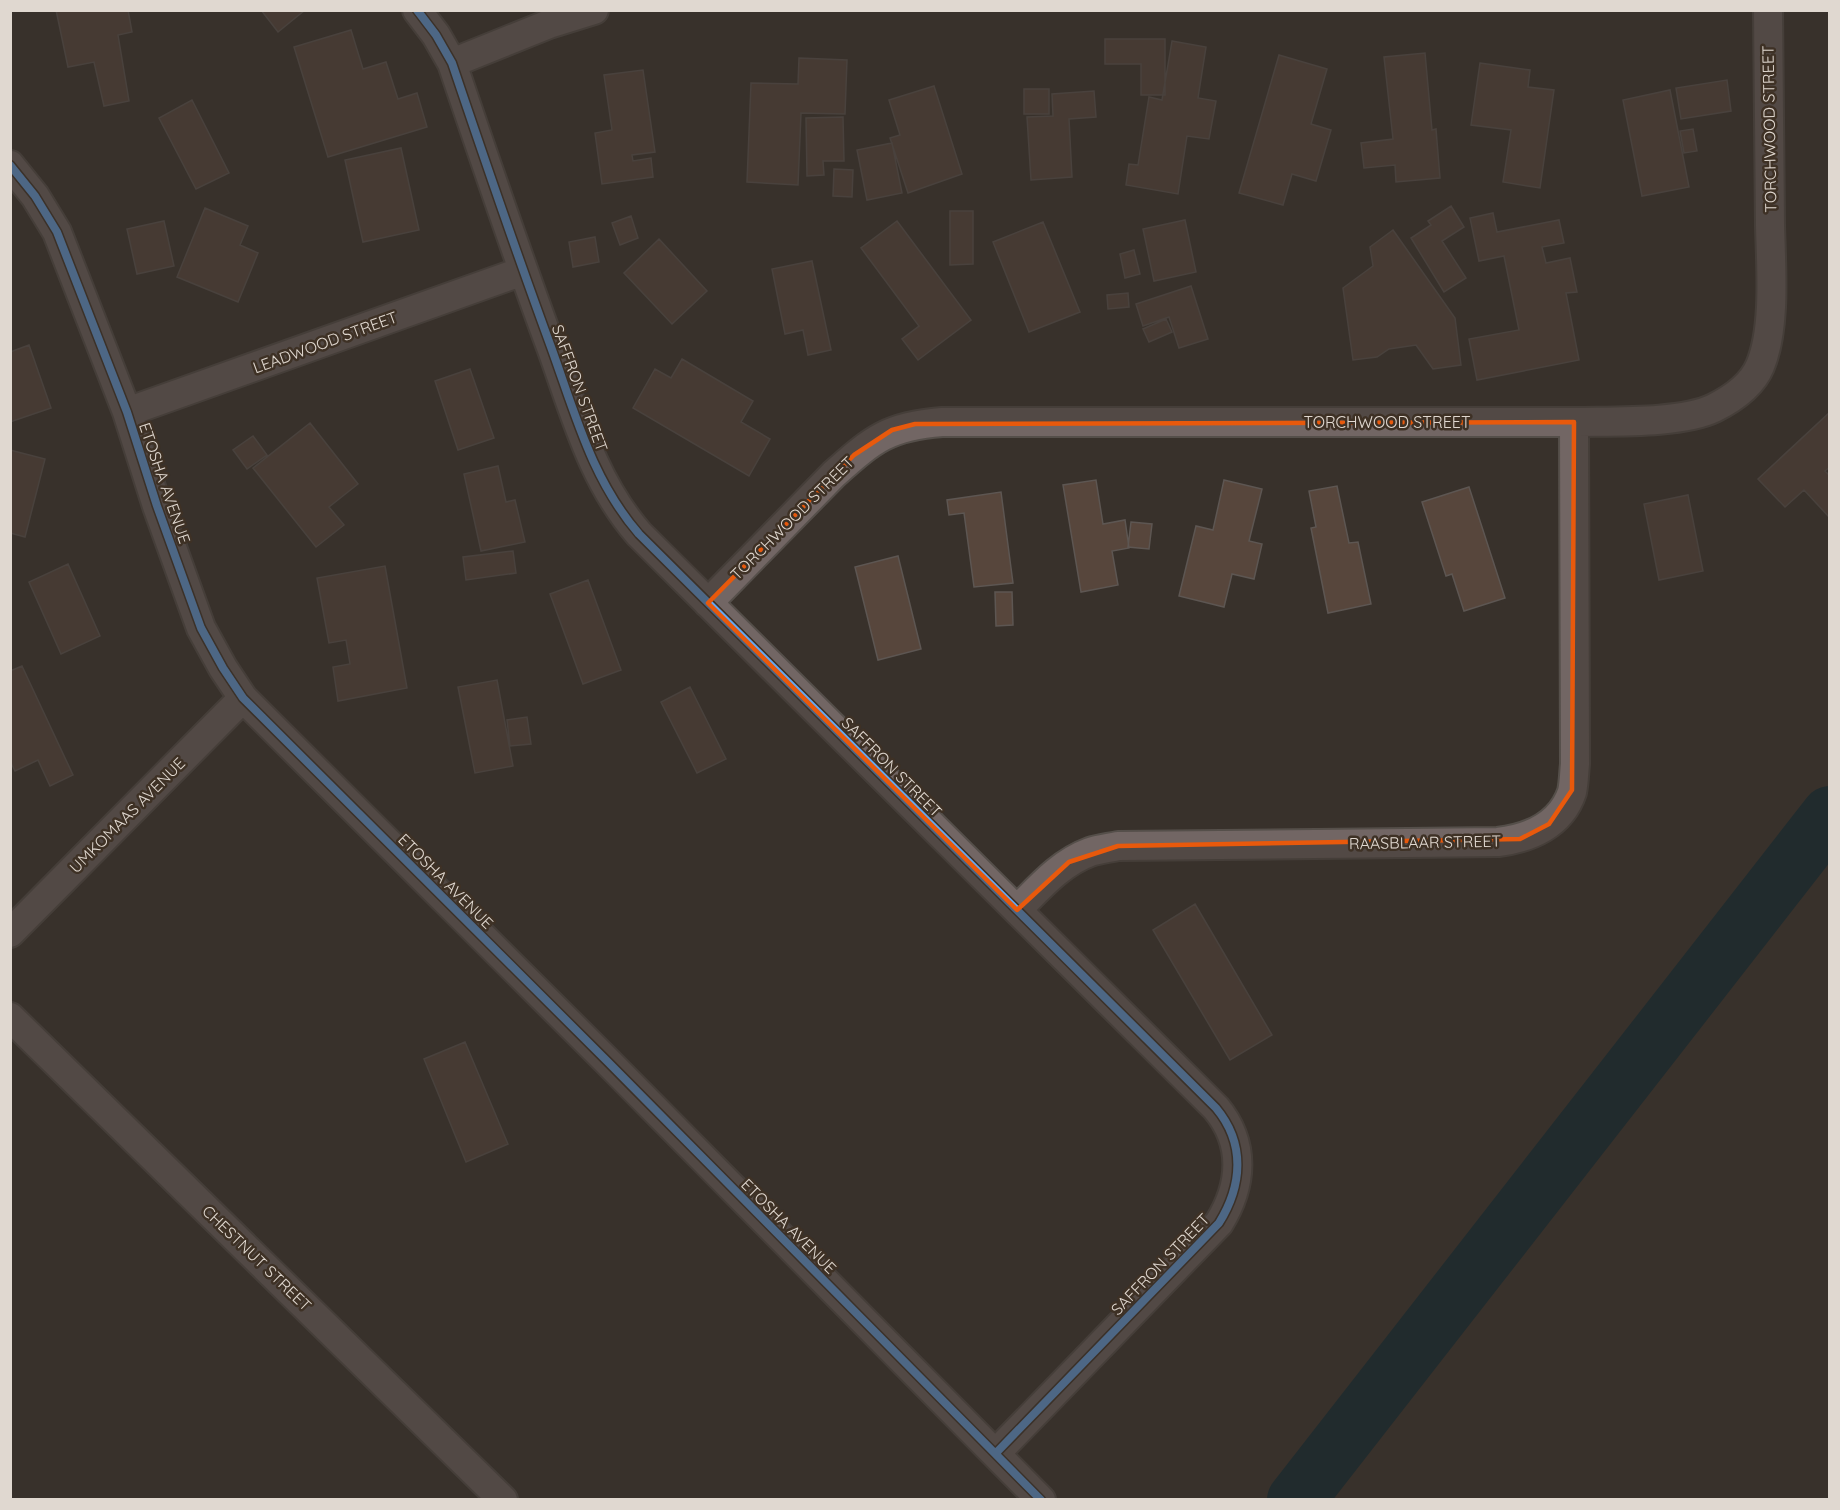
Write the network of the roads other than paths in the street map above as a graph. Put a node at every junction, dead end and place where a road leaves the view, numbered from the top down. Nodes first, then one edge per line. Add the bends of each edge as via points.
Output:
1 (417, 10) edge
2 (594, 10) edge
3 (1768, 10) edge
4 (452, 63) junction
5 (10, 165) edge
6 (523, 271) junction
7 (127, 412) junction
8 (1574, 422) junction
9 (708, 603) junction
10 (243, 698) junction
11 (1017, 910) junction
12 (10, 933) edge
13 (10, 1017) edge
14 (996, 1454) junction
15 (503, 1500) edge
16 (1041, 1500) edge

1 - 4 street, SAFFRON STREET
2 - 4 street
3 - 8 street, TORCHWOOD STREET via 1771,277 1766,349 1760,368 1737,393 1692,415
4 - 6 street, SAFFRON STREET
5 - 7 street, ETOSHA AVENUE via 57,232
6 - 7 street, LEADWOOD STREET
6 - 9 street, SAFFRON STREET via 592,461 612,500 639,534
7 - 10 street, ETOSHA AVENUE via 201,628
8 - 9 street, TORCHWOOD STREET via 915,424 892,430 854,455
8 - 11 street, RAASBLAAR STREET via 1575,764 1567,803 1549,824 1520,839 1498,842 1118,846 1091,851 1069,862
9 - 11 street, SAFFRON STREET
10 - 12 street, UMKOMAAS AVENUE
10 - 14 street, ETOSHA AVENUE
11 - 14 street, SAFFRON STREET via 1216,1108 1230,1127 1238,1160 1230,1204 1219,1223
13 - 15 street, CHESTNUT STREET
14 - 16 street, ETOSHA AVENUE

